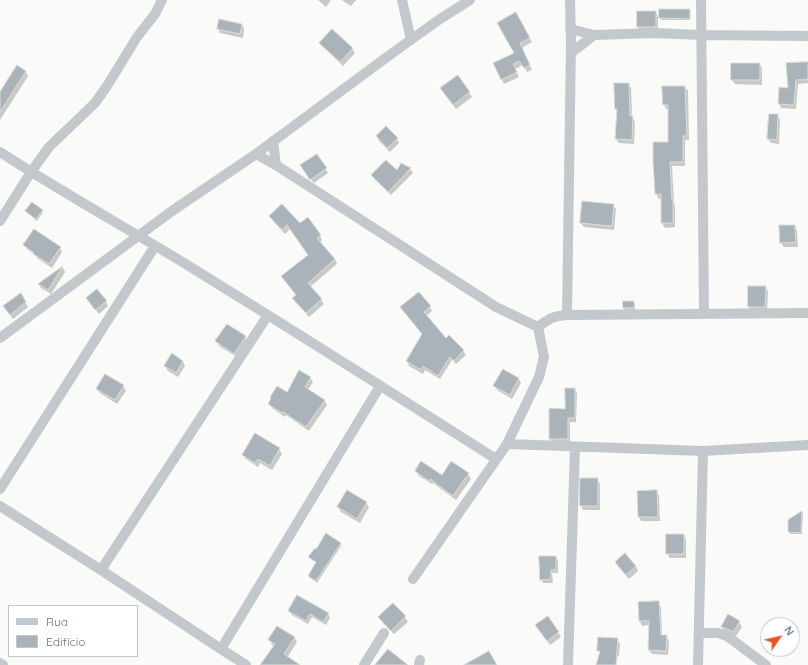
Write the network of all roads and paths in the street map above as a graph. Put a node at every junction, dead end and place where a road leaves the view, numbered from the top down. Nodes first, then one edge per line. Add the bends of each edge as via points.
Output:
1 (162, 0) edge
2 (402, 0) edge
3 (470, 0) edge
4 (570, 0) edge
5 (701, 0) edge
6 (570, 29) junction
7 (594, 35) junction
8 (701, 35) junction
9 (808, 36) edge
10 (410, 40) junction
11 (571, 53) junction
12 (273, 141) junction
13 (0, 152) edge
14 (256, 154) junction
15 (276, 166) junction
16 (31, 172) junction
17 (0, 221) edge
18 (139, 236) junction
19 (155, 246) junction
20 (704, 313) junction
21 (808, 313) edge
22 (567, 314) junction
23 (268, 315) junction
24 (538, 327) junction
25 (0, 338) edge
26 (380, 386) junction
27 (507, 444) junction
28 (808, 445) edge
29 (575, 447) junction
30 (703, 451) junction
31 (496, 459) junction
32 (0, 489) edge
33 (0, 506) edge
34 (101, 570) junction
35 (413, 579) dead end
36 (384, 633) dead end
37 (699, 633) junction
38 (221, 649) junction
39 (0, 663) edge
40 (3, 665) edge
41 (246, 665) edge
42 (364, 665) edge
43 (568, 665) edge
44 (698, 665) edge
45 (766, 665) edge

1 - 16 street via 95,103 49,147
2 - 10 street
3 - 10 street
4 - 6 street
5 - 8 street
6 - 7 street
6 - 11 street
7 - 8 street via 654,32
7 - 11 street
8 - 9 street
8 - 20 street
10 - 12 street
11 - 22 street
12 - 14 street
12 - 15 street
13 - 16 street
14 - 15 street
14 - 18 street
15 - 24 street via 496,307
16 - 17 street
16 - 18 street
18 - 19 street
18 - 25 street
19 - 23 street
19 - 32 street
20 - 21 street
20 - 22 street
22 - 24 street via 550,318
23 - 26 street
23 - 34 street
24 - 27 street via 544,357 539,377
26 - 31 street
26 - 38 street
27 - 29 street
27 - 31 street
28 - 30 street
29 - 30 street
29 - 43 street
30 - 37 street
31 - 35 street
33 - 34 street
34 - 38 street
36 - 42 street
37 - 44 street
37 - 45 street via 718,633 727,636
38 - 41 street
39 - 40 street

